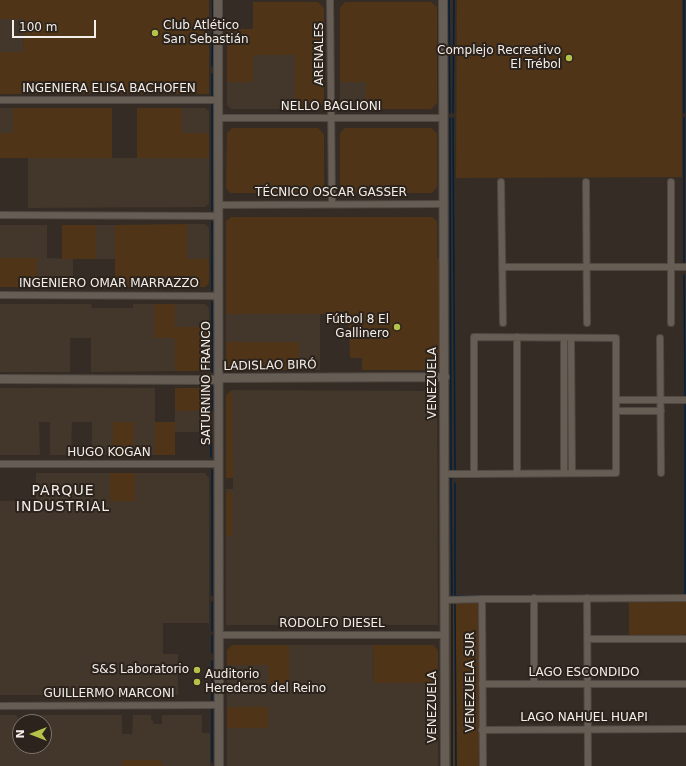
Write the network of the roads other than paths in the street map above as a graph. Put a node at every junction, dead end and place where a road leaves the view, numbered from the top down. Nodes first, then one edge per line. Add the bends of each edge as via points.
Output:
1 (218, 0) edge
2 (330, 0) edge
3 (443, 0) edge
4 (0, 100) edge
5 (218, 100) junction
6 (218, 118) junction
7 (331, 118) junction
8 (444, 118) junction
9 (501, 182) dead end
10 (586, 182) dead end
11 (671, 182) dead end
12 (332, 204) junction
13 (444, 204) junction
14 (218, 205) junction
15 (0, 215) edge
16 (218, 216) junction
17 (502, 267) junction
18 (587, 267) junction
19 (686, 267) edge
20 (671, 269) junction
21 (686, 271) edge
22 (0, 295) edge
23 (218, 296) junction
24 (503, 323) dead end
25 (587, 323) dead end
26 (671, 323) dead end
27 (517, 338) junction
28 (564, 338) junction
29 (571, 338) junction
30 (660, 338) dead end
31 (444, 377) junction
32 (218, 378) junction
33 (0, 379) edge
34 (616, 400) junction
35 (660, 400) junction
36 (686, 400) edge
37 (661, 410) junction
38 (616, 411) junction
39 (0, 464) edge
40 (219, 464) junction
41 (564, 473) junction
42 (572, 473) junction
43 (661, 473) dead end
44 (445, 474) junction
45 (474, 474) junction
46 (517, 474) junction
47 (534, 598) junction
48 (588, 598) junction
49 (686, 598) edge
50 (483, 599) junction
51 (445, 600) junction
52 (219, 635) junction
53 (445, 635) junction
54 (686, 638) edge
55 (588, 639) junction
56 (482, 684) junction
57 (534, 684) junction
58 (588, 684) junction
59 (686, 684) edge
60 (219, 705) junction
61 (0, 706) edge
62 (588, 729) junction
63 (686, 729) edge
64 (482, 730) junction
65 (219, 766) edge
66 (445, 766) edge
67 (483, 766) edge
68 (588, 766) edge

1 - 5 street, SATURNINO FRANCO
2 - 7 street, ARENALES
3 - 8 street, VENEZUELA
4 - 5 street, INGENIERA ELISA BACHOFEN
5 - 6 street, SATURNINO FRANCO
6 - 7 street, NELLO BAGLIONI
6 - 14 street, SATURNINO FRANCO
7 - 8 street, NELLO BAGLIONI
7 - 12 street, ARENALES
8 - 13 street, VENEZUELA
9 - 17 street
10 - 18 street
11 - 20 street
12 - 13 street, TÉCNICO OSCAR GASSER
12 - 14 street, TÉCNICO OSCAR GASSER
13 - 31 street, VENEZUELA
14 - 16 street, SATURNINO FRANCO
15 - 16 street
16 - 23 street, SATURNINO FRANCO
17 - 18 street
17 - 24 street
18 - 20 street
18 - 25 street
19 - 20 street
20 - 21 street
20 - 26 street
22 - 23 street, INGENIERO OMAR MARRAZZO
23 - 32 street, SATURNINO FRANCO
27 - 28 street
27 - 45 street via 474,338
27 - 46 street
28 - 29 street
28 - 41 street
29 - 34 street via 616,338
29 - 42 street
30 - 35 street
31 - 32 street, LADISLAO BIRÓ
31 - 44 street, VENEZUELA
32 - 33 street, LADISLAO BIRÓ
32 - 40 street, SATURNINO FRANCO
34 - 35 street
34 - 38 street
35 - 36 street
35 - 37 street
37 - 38 street
37 - 43 street
38 - 42 street via 616,473
39 - 40 street, HUGO KOGAN
40 - 52 street, SATURNINO FRANCO
41 - 42 street
41 - 46 street
44 - 45 street
44 - 51 street, VENEZUELA
45 - 46 street
47 - 48 street
47 - 50 street
47 - 57 street
48 - 49 street
48 - 55 street
50 - 51 street
50 - 56 street, VENEZUELA SUR
51 - 53 street, VENEZUELA
52 - 53 street, RODOLFO DIESEL
52 - 60 street, SATURNINO FRANCO
53 - 66 street, VENEZUELA
54 - 55 street
55 - 58 street
56 - 57 street, LAGO ESCONDIDO
56 - 64 street, VENEZUELA SUR
57 - 58 street, LAGO ESCONDIDO
58 - 59 street, LAGO ESCONDIDO
58 - 62 street
60 - 61 street, GUILLERMO MARCONI
60 - 65 street, SATURNINO FRANCO
62 - 63 street, LAGO NAHUEL HUAPI
62 - 64 street, LAGO NAHUEL HUAPI
62 - 68 street
64 - 67 street, VENEZUELA SUR

